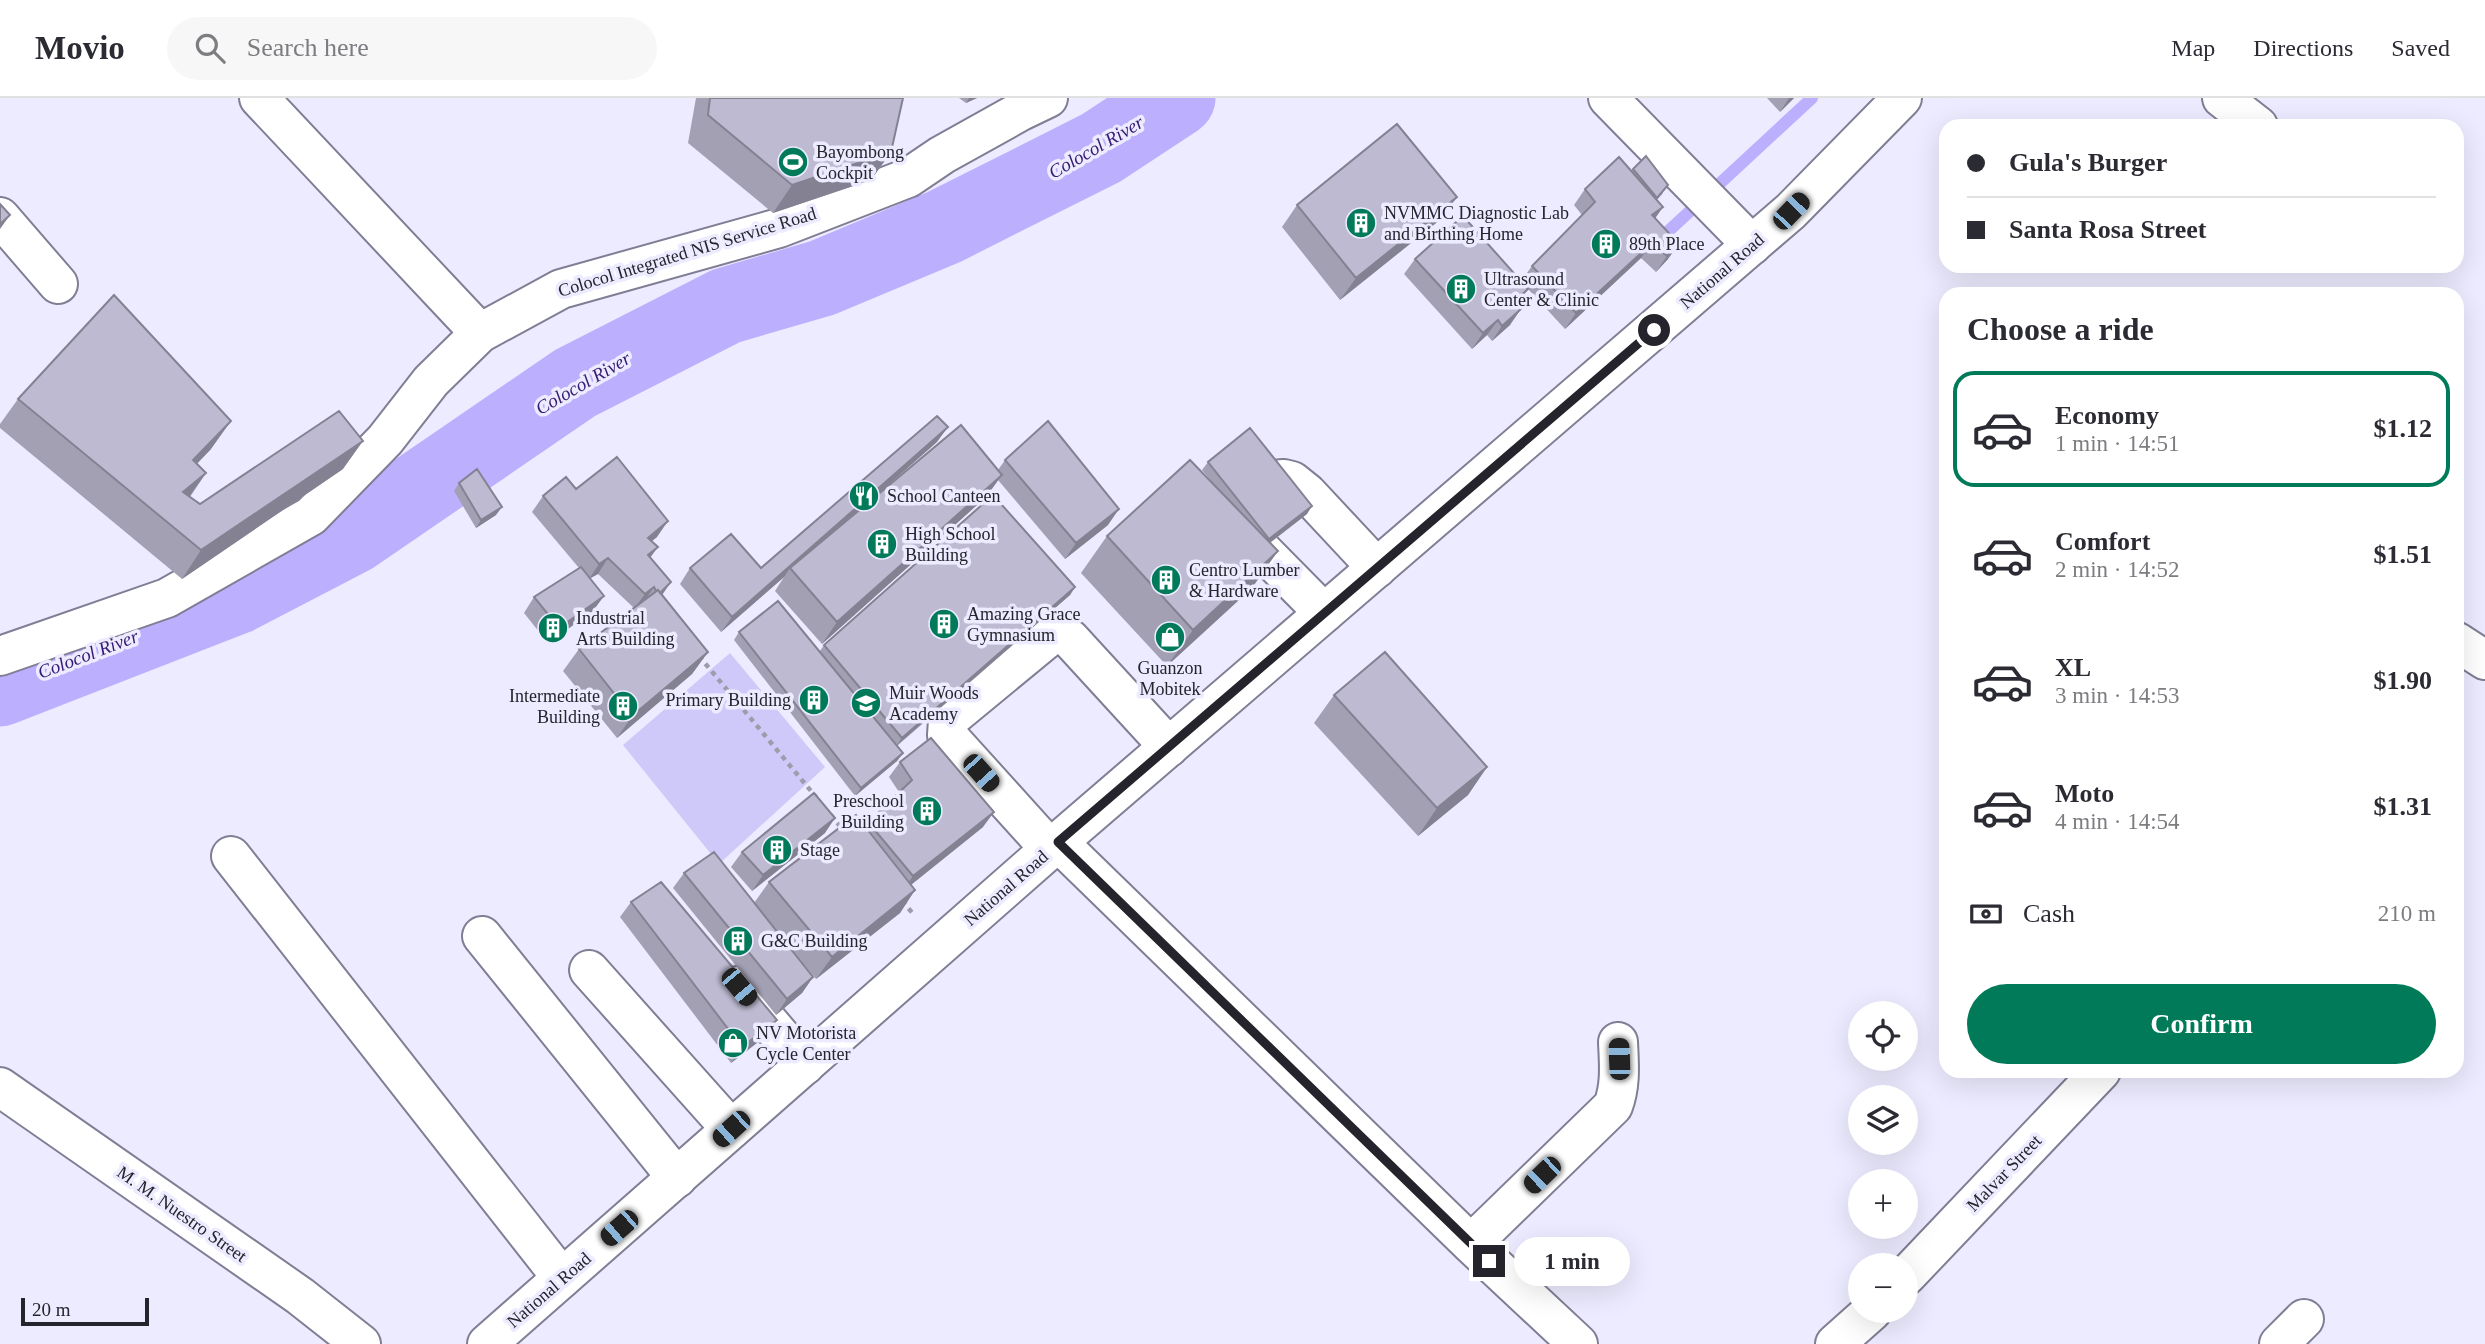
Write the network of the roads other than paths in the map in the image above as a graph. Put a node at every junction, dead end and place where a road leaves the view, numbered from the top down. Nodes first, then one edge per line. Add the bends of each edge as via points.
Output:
1 (260, 98) edge
2 (1048, 98) edge
3 (1608, 98) edge
4 (1902, 98) edge
5 (2222, 98) edge
6 (2249, 119) edge
7 (0, 217) edge
8 (1752, 245) junction
9 (58, 284) dead end
10 (480, 332) junction
11 (1377, 568) junction
12 (1324, 613) junction
13 (2464, 646) edge
14 (0, 656) edge
15 (2485, 660) edge
16 (1169, 747) junction
17 (1054, 846) junction
18 (231, 856) dead end
19 (482, 936) dead end
20 (718, 962) edge
21 (589, 970) dead end
22 (1618, 1042) dead end
23 (805, 1065) junction
24 (2094, 1078) edge
25 (0, 1087) edge
26 (731, 1129) junction
27 (677, 1178) junction
28 (1471, 1244) junction
29 (1918, 1263) edge
30 (562, 1278) junction
31 (1859, 1323) edge
32 (361, 1344) edge
33 (487, 1344) edge
34 (1578, 1344) edge
35 (1835, 1344) edge

1 - 10 street
2 - 10 street, Colocol Integrated NIS Service Road via 908,178 779,228 561,289
3 - 8 street
4 - 8 street, National Road
5 - 6 street
7 - 9 street
8 - 11 street, National Road
10 - 14 street, Colocol Integrated NIS Service Road via 311,516 167,598
11 - 12 street, National Road
11 - 12 street via 1292,481 1273,480 1251,494 1240,523
12 - 16 street, National Road
13 - 15 street
16 - 17 street, National Road
16 - 17 street via 1070,639 1056,631 948,720 947,735
17 - 23 street, National Road
17 - 28 street
18 - 30 street
19 - 27 street
20 - 23 street
21 - 26 street
22 - 28 street via 1618,1095 1613,1106
23 - 26 street, National Road
24 - 29 street, Malvar Street
25 - 32 street, M. M. Nuestro Street via 300,1296
26 - 27 street, National Road
27 - 30 street, National Road
28 - 34 street
30 - 33 street, National Road
31 - 35 street

